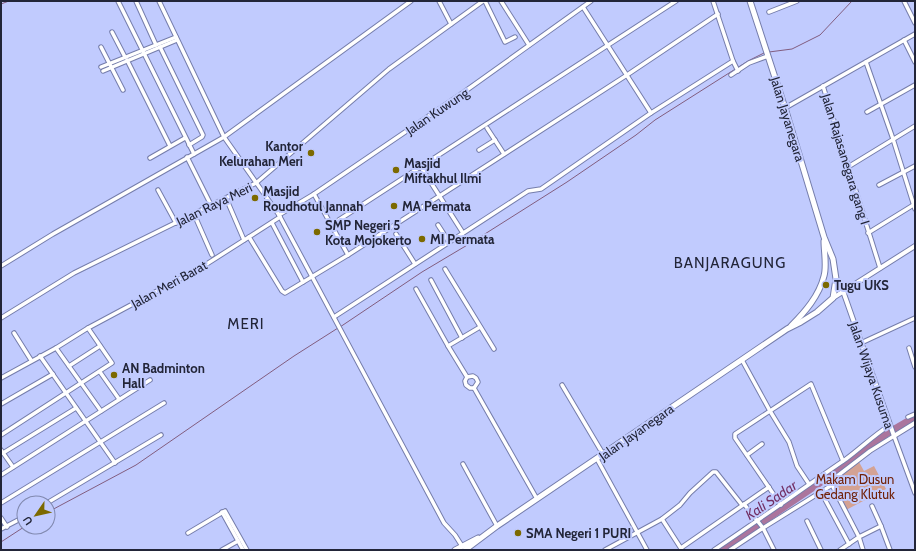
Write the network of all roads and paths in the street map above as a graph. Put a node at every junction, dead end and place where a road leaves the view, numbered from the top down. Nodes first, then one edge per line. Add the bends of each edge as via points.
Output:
1 (118, 1) edge
2 (136, 1) edge
3 (159, 1) edge
4 (410, 1) edge
5 (439, 1) edge
6 (484, 1) edge
7 (501, 1) edge
8 (591, 1) edge
9 (676, 1) edge
10 (713, 1) edge
11 (750, 1) edge
12 (797, 1) edge
13 (904, 1) edge
14 (583, 7) junction
15 (769, 12) dead end
16 (718, 14) junction
17 (915, 23) edge
18 (451, 24) junction
19 (112, 32) dead end
20 (915, 34) edge
21 (515, 37) dead end
22 (177, 39) junction
23 (904, 40) junction
24 (530, 45) junction
25 (158, 46) junction
26 (608, 46) junction
27 (101, 47) dead end
28 (143, 52) junction
29 (767, 55) junction
30 (126, 59) junction
31 (734, 62) junction
32 (866, 62) junction
33 (915, 62) edge
34 (111, 65) junction
35 (102, 69) dead end
36 (737, 70) junction
37 (627, 75) junction
38 (732, 75) dead end
39 (915, 85) edge
40 (823, 86) junction
41 (123, 90) dead end
42 (882, 104) junction
43 (785, 108) junction
44 (867, 112) dead end
45 (651, 113) junction
46 (915, 126) edge
47 (487, 128) dead end
48 (224, 137) junction
49 (185, 138) junction
50 (893, 139) junction
51 (495, 140) junction
52 (189, 145) junction
53 (170, 146) junction
54 (479, 150) dead end
55 (194, 154) junction
56 (504, 154) junction
57 (187, 157) junction
58 (150, 158) dead end
59 (915, 166) edge
60 (421, 167) junction
61 (848, 167) junction
62 (904, 172) junction
63 (256, 183) junction
64 (879, 185) dead end
65 (158, 190) dead end
66 (314, 194) junction
67 (440, 196) junction
68 (226, 198) junction
69 (211, 205) junction
70 (915, 206) edge
71 (194, 214) junction
72 (279, 216) junction
73 (176, 223) junction
74 (272, 223) junction
75 (331, 225) junction
76 (438, 225) dead end
77 (463, 233) junction
78 (868, 233) junction
79 (396, 234) dead end
80 (248, 237) junction
81 (824, 237) junction
82 (244, 240) junction
83 (449, 242) junction
84 (915, 246) edge
85 (212, 255) dead end
86 (348, 255) junction
87 (415, 264) junction
88 (1, 266) edge
89 (880, 268) junction
90 (445, 269) dead end
91 (825, 269) junction
92 (835, 269) junction
93 (312, 276) junction
94 (836, 279) junction
95 (431, 280) dead end
96 (302, 282) junction
97 (416, 289) dead end
98 (843, 291) junction
99 (833, 298) junction
100 (814, 300) junction
101 (822, 307) junction
102 (1, 318) edge
103 (915, 318) edge
104 (335, 319) junction
105 (480, 327) junction
106 (88, 328) junction
107 (787, 329) junction
108 (14, 333) dead end
109 (462, 338) junction
110 (861, 344) junction
111 (100, 346) junction
112 (448, 346) junction
113 (56, 348) junction
114 (909, 348) dead end
115 (494, 349) dead end
116 (40, 356) junction
117 (31, 360) junction
118 (742, 360) junction
119 (69, 366) junction
120 (915, 368) edge
121 (100, 372) junction
122 (53, 374) junction
123 (1, 378) edge
124 (467, 378) junction
125 (150, 380) dead end
126 (81, 383) junction
127 (562, 385) dead end
128 (474, 388) junction
129 (66, 393) junction
130 (119, 400) junction
131 (164, 403) dead end
132 (1, 404) edge
133 (76, 408) junction
134 (101, 411) junction
135 (770, 411) junction
136 (915, 414) edge
137 (908, 418) dead end
138 (85, 420) junction
139 (914, 424) edge
140 (891, 427) junction
141 (915, 429) edge
142 (1, 435) edge
143 (161, 436) dead end
144 (894, 436) junction
145 (100, 442) junction
146 (762, 444) dead end
147 (2, 452) edge
148 (603, 454) junction
149 (747, 455) junction
150 (597, 459) junction
151 (843, 461) junction
152 (115, 464) junction
153 (463, 464) dead end
154 (13, 467) junction
155 (1, 474) edge
156 (809, 484) junction
157 (832, 485) junction
158 (769, 487) junction
159 (821, 492) junction
160 (915, 493) edge
161 (56, 498) edge
162 (536, 499) junction
163 (1, 503) edge
164 (781, 504) junction
165 (743, 505) junction
166 (872, 506) dead end
167 (222, 512) junction
168 (1, 518) edge
169 (662, 519) junction
170 (807, 521) dead end
171 (16, 522) edge
172 (760, 525) junction
173 (497, 526) junction
174 (881, 526) junction
175 (7, 527) junction
176 (1, 529) edge
177 (188, 533) dead end
178 (638, 533) junction
179 (859, 537) junction
180 (238, 541) junction
181 (849, 544) junction
182 (464, 549) edge
183 (682, 549) edge
184 (222, 550) edge
185 (243, 550) edge
186 (248, 550) edge
187 (455, 550) edge
188 (605, 550) edge
189 (647, 550) edge
190 (714, 550) edge
191 (730, 550) edge
192 (774, 550) edge
193 (821, 550) edge
194 (840, 550) edge
195 (863, 550) edge
196 (890, 550) edge

1 - 28 street
2 - 25 street
3 - 22 street
4 - 48 street
5 - 18 street
6 - 18 street, Jalan Raya Meri
6 - 21 street via 506,42
7 - 24 street
8 - 14 street, Jalan Kuwung
9 - 26 street
10 - 16 street
11 - 29 main road, Jalan Jayanegara
12 - 15 street
13 - 17 street
14 - 24 street, Jalan Kuwung
14 - 26 street
16 - 31 street
16 - 37 street
18 - 63 street, Jalan Raya Meri via 383,74
19 - 30 street
20 - 23 street
22 - 25 street
22 - 48 street
23 - 32 street
23 - 33 street
24 - 66 street, Jalan Kuwung
25 - 28 street
25 - 52 street via 203,135
26 - 37 street
26 - 60 street
27 - 34 street
28 - 30 street
28 - 49 street
29 - 36 street
29 - 43 main road, Jalan Jayanegara
30 - 34 street
30 - 53 street
31 - 36 street
31 - 45 street
32 - 40 street
32 - 42 street
34 - 35 street
34 - 41 street
36 - 38 street
37 - 45 street
37 - 56 street
39 - 42 street
40 - 43 street
40 - 61 street, Jalan Rajasanegara gang I
42 - 44 street
42 - 50 street
43 - 81 main road, Jalan Jayanegara
45 - 77 street via 541,189 528,191
46 - 50 street
47 - 51 street
48 - 55 street
48 - 63 street
49 - 52 street
49 - 53 street
50 - 61 street
50 - 62 street
51 - 54 street
51 - 56 street
52 - 55 street
53 - 58 street
55 - 57 street
56 - 67 street
57 - 69 street
57 - 88 street
59 - 62 street
60 - 67 street
60 - 75 street
61 - 78 street, Jalan Rajasanegara gang I
62 - 64 street
62 - 70 street
63 - 68 street, Jalan Raya Meri
63 - 72 street
65 - 73 street
66 - 72 street, Jalan Kuwung
66 - 75 street
67 - 77 street
67 - 86 street
68 - 69 street, Jalan Raya Meri
68 - 82 street
69 - 71 street, Jalan Raya Meri
70 - 78 street
71 - 73 street, Jalan Raya Meri
71 - 85 street
72 - 74 street, Jalan Kuwung
72 - 93 street
73 - 102 street, Jalan Raya Meri via 74,274
74 - 80 street, Jalan Meri Barat
74 - 96 street
75 - 86 street
76 - 83 street
77 - 83 street
78 - 89 street, Jalan Rajasanegara gang I
79 - 87 street
80 - 82 street, Jalan Meri Barat
80 - 96 street via 282,291 286,292
81 - 91 main road, Jalan Jayanegara
81 - 92 main road, Jalan Jayanegara
82 - 106 street, Jalan Meri Barat via 187,275
83 - 87 street
84 - 89 street
86 - 93 street
87 - 104 street
89 - 98 street
90 - 105 street
91 - 92 main road
91 - 100 main road, Jalan Jayanegara via 825,275
92 - 94 main road, Jalan Jayanegara
93 - 96 street
93 - 104 street
94 - 98 street, Jalan Wijaya Kusuma
94 - 99 main road, Jalan Jayanegara
95 - 109 street
97 - 112 street
98 - 99 street
98 - 110 street, Jalan Wijaya Kusuma
99 - 101 main road, Jalan Jayanegara
100 - 101 main road via 817,306
100 - 107 main road, Jalan Jayanegara
101 - 107 main road, Jalan Jayanegara
103 - 110 street
104 - 182 street via 444,523 456,535
105 - 109 street
105 - 115 street
106 - 111 street
106 - 113 street, Jalan Meri Barat
107 - 118 main road, Jalan Jayanegara
108 - 117 street
109 - 112 street
110 - 140 street, Jalan Wijaya Kusuma
111 - 119 street
111 - 121 street via 112,363
112 - 124 street
113 - 116 street, Jalan Meri Barat
113 - 119 street
114 - 120 street
116 - 117 street, Jalan Meri Barat
116 - 122 street
117 - 123 street, Jalan Meri Barat
118 - 135 street
118 - 148 main road, Jalan Jayanegara
119 - 126 street
121 - 126 street
121 - 130 street
122 - 129 street
122 - 132 street
124 - 128 street via 466,385
124 - 128 street via 476,378 478,382
125 - 130 street
126 - 129 street
126 - 134 street
127 - 148 street
128 - 162 street
129 - 133 street
129 - 142 street
130 - 134 street
131 - 145 street
133 - 138 street
133 - 147 street
134 - 138 street
135 - 149 street via 734,435
135 - 151 street via 811,384
135 - 156 street
136 - 137 street
138 - 145 street
138 - 154 street
139 - 141 street
139 - 144 street, Jalan Wijaya Kusuma
140 - 144 street, Jalan Wijaya Kusuma
140 - 151 street via 879,432
143 - 152 street
144 - 157 street via 836,477
144 - 160 street
145 - 152 street
145 - 163 street
146 - 149 street
147 - 154 street
148 - 150 main road, Jalan Jayanegara
149 - 158 street
150 - 162 main road, Jalan Jayanegara
150 - 178 street
151 - 156 street
152 - 161 street
153 - 173 street
154 - 155 street
156 - 164 street
157 - 159 street
157 - 179 street
158 - 164 street
158 - 165 street
159 - 172 street
159 - 181 street
162 - 173 main road, Jalan Jayanegara
164 - 172 street
165 - 169 street via 716,472 713,472
165 - 172 street
165 - 183 street
166 - 174 street
167 - 177 street
167 - 180 street
167 - 186 street via 227,512
168 - 175 street
169 - 178 street
169 - 183 street
170 - 193 street
171 - 175 street
172 - 190 street
172 - 191 street
172 - 192 street
173 - 182 main road, Jalan Jayanegara
174 - 179 street
174 - 196 street
175 - 176 street
178 - 188 street
178 - 189 street
179 - 181 street
179 - 195 street
180 - 184 street
180 - 185 street
181 - 194 street
182 - 187 main road, Jalan Jayanegara

